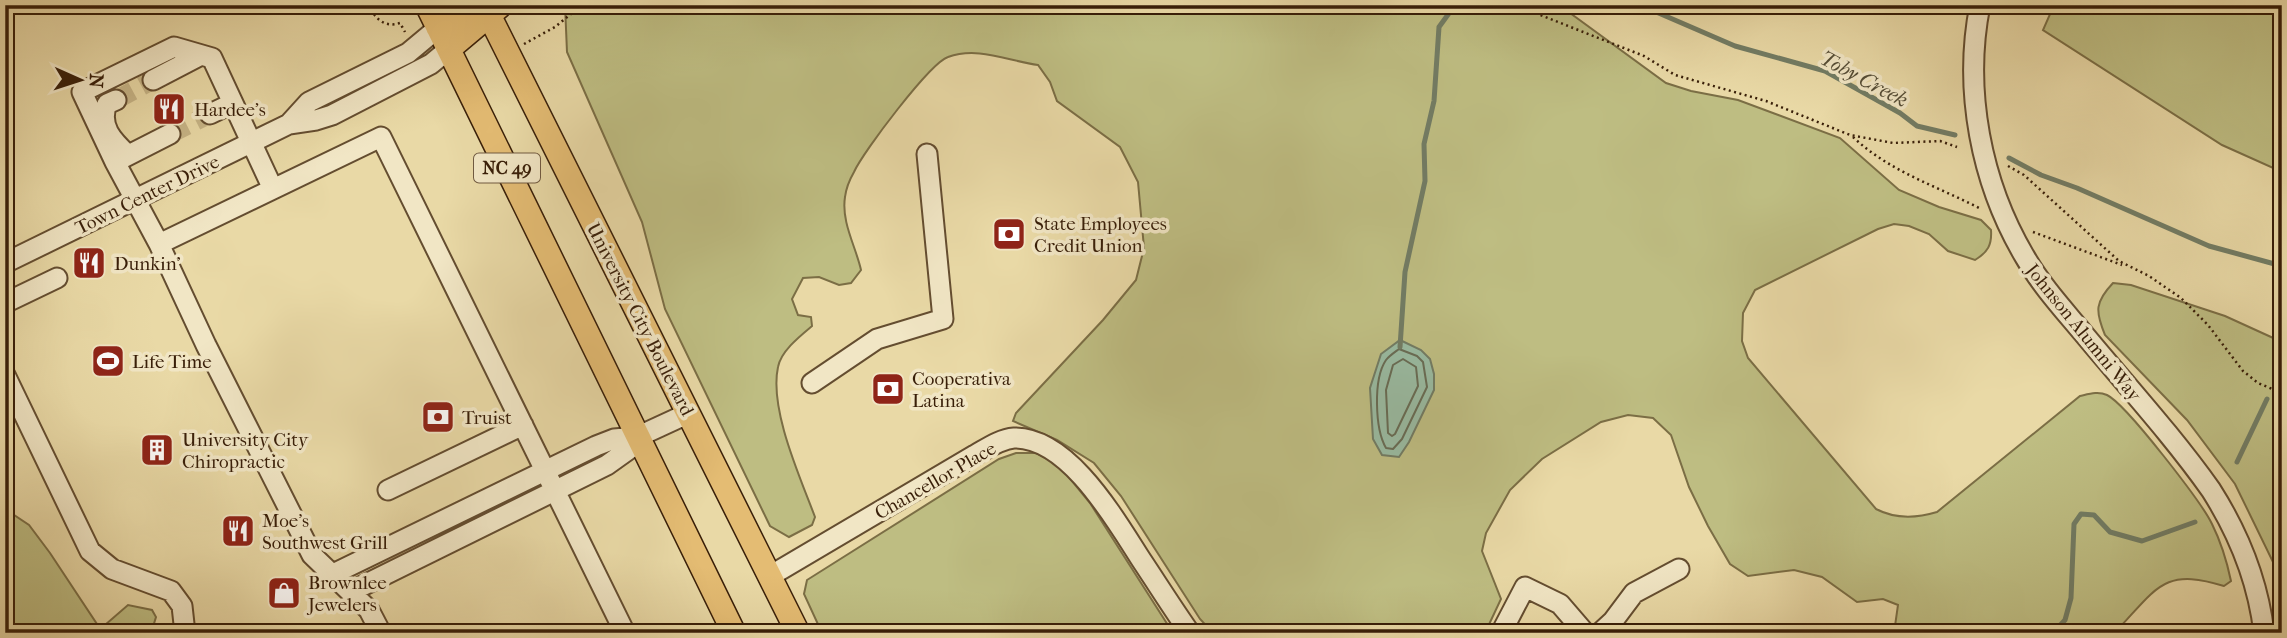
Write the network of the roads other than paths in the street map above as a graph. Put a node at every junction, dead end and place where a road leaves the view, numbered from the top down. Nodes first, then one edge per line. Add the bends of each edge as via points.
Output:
1 (427, 5) edge
2 (466, 5) edge
3 (1980, 5) edge
4 (492, 9) edge
5 (438, 28) junction
6 (449, 49) junction
7 (201, 55) junction
8 (153, 80) tunnel mouth
9 (116, 100) tunnel mouth
10 (233, 103) junction
11 (210, 114) tunnel mouth
12 (289, 124) junction
13 (170, 134) tunnel mouth
14 (252, 143) junction
15 (927, 154) dead end
16 (121, 159) junction
17 (273, 189) junction
18 (134, 200) junction
19 (159, 244) junction
20 (5, 263) edge
21 (57, 278) dead end
22 (5, 303) edge
23 (5, 375) edge
24 (811, 383) dead end
25 (689, 412) junction
26 (523, 425) junction
27 (637, 437) junction
28 (545, 470) junction
29 (388, 490) dead end
30 (555, 491) junction
31 (1679, 569) dead end
32 (331, 575) junction
33 (770, 576) junction
34 (350, 592) junction
35 (185, 633) edge
36 (381, 633) edge
37 (625, 633) edge
38 (734, 633) edge
39 (798, 633) edge
40 (1190, 633) edge
41 (1500, 633) edge
42 (1585, 633) edge
43 (1600, 633) edge
44 (2264, 633) edge

1 - 5 main road, NC 49
2 - 5 main road
3 - 44 street, Johnson Alumni Way via 1976,107 1986,163 2004,216 2025,258 2051,294 2216,497 2248,565
4 - 6 main road
4 - 25 main road, University City Boulevard / NC 49 via 507,54
5 - 6 main road, NC 49
5 - 12 street, Town Center Drive via 408,53 309,102
6 - 12 street, Town Center Drive via 430,64 332,115
6 - 27 main road, NC 49
7 - 8 street
7 - 10 street via 212,58
7 - 16 street via 174,47 82,92
9 - 16 street via 107,104 104,120
10 - 11 street
10 - 14 street
12 - 14 street, Town Center Drive
13 - 16 street
14 - 17 street
14 - 18 street, Town Center Drive
15 - 24 street via 943,318 877,339
16 - 18 street
17 - 19 street
17 - 26 street via 381,137
18 - 19 street
18 - 20 street, Town Center Drive
19 - 32 street via 312,555
21 - 22 street
23 - 35 street via 90,551 112,569 171,591 182,606
25 - 27 street
25 - 33 main road, University City Boulevard / NC 49
26 - 28 street
26 - 29 street
27 - 28 street via 606,442
27 - 30 street via 618,458
27 - 38 main road, NC 49
28 - 30 street
28 - 32 street
30 - 34 street
30 - 37 street
31 - 43 street via 1634,593
32 - 34 street
33 - 39 main road, University City Boulevard / NC 49
33 - 40 street, Chancellor Place via 975,455 1013,438 1053,452 1089,484
34 - 36 street via 369,610
41 - 42 street via 1525,587 1560,604

